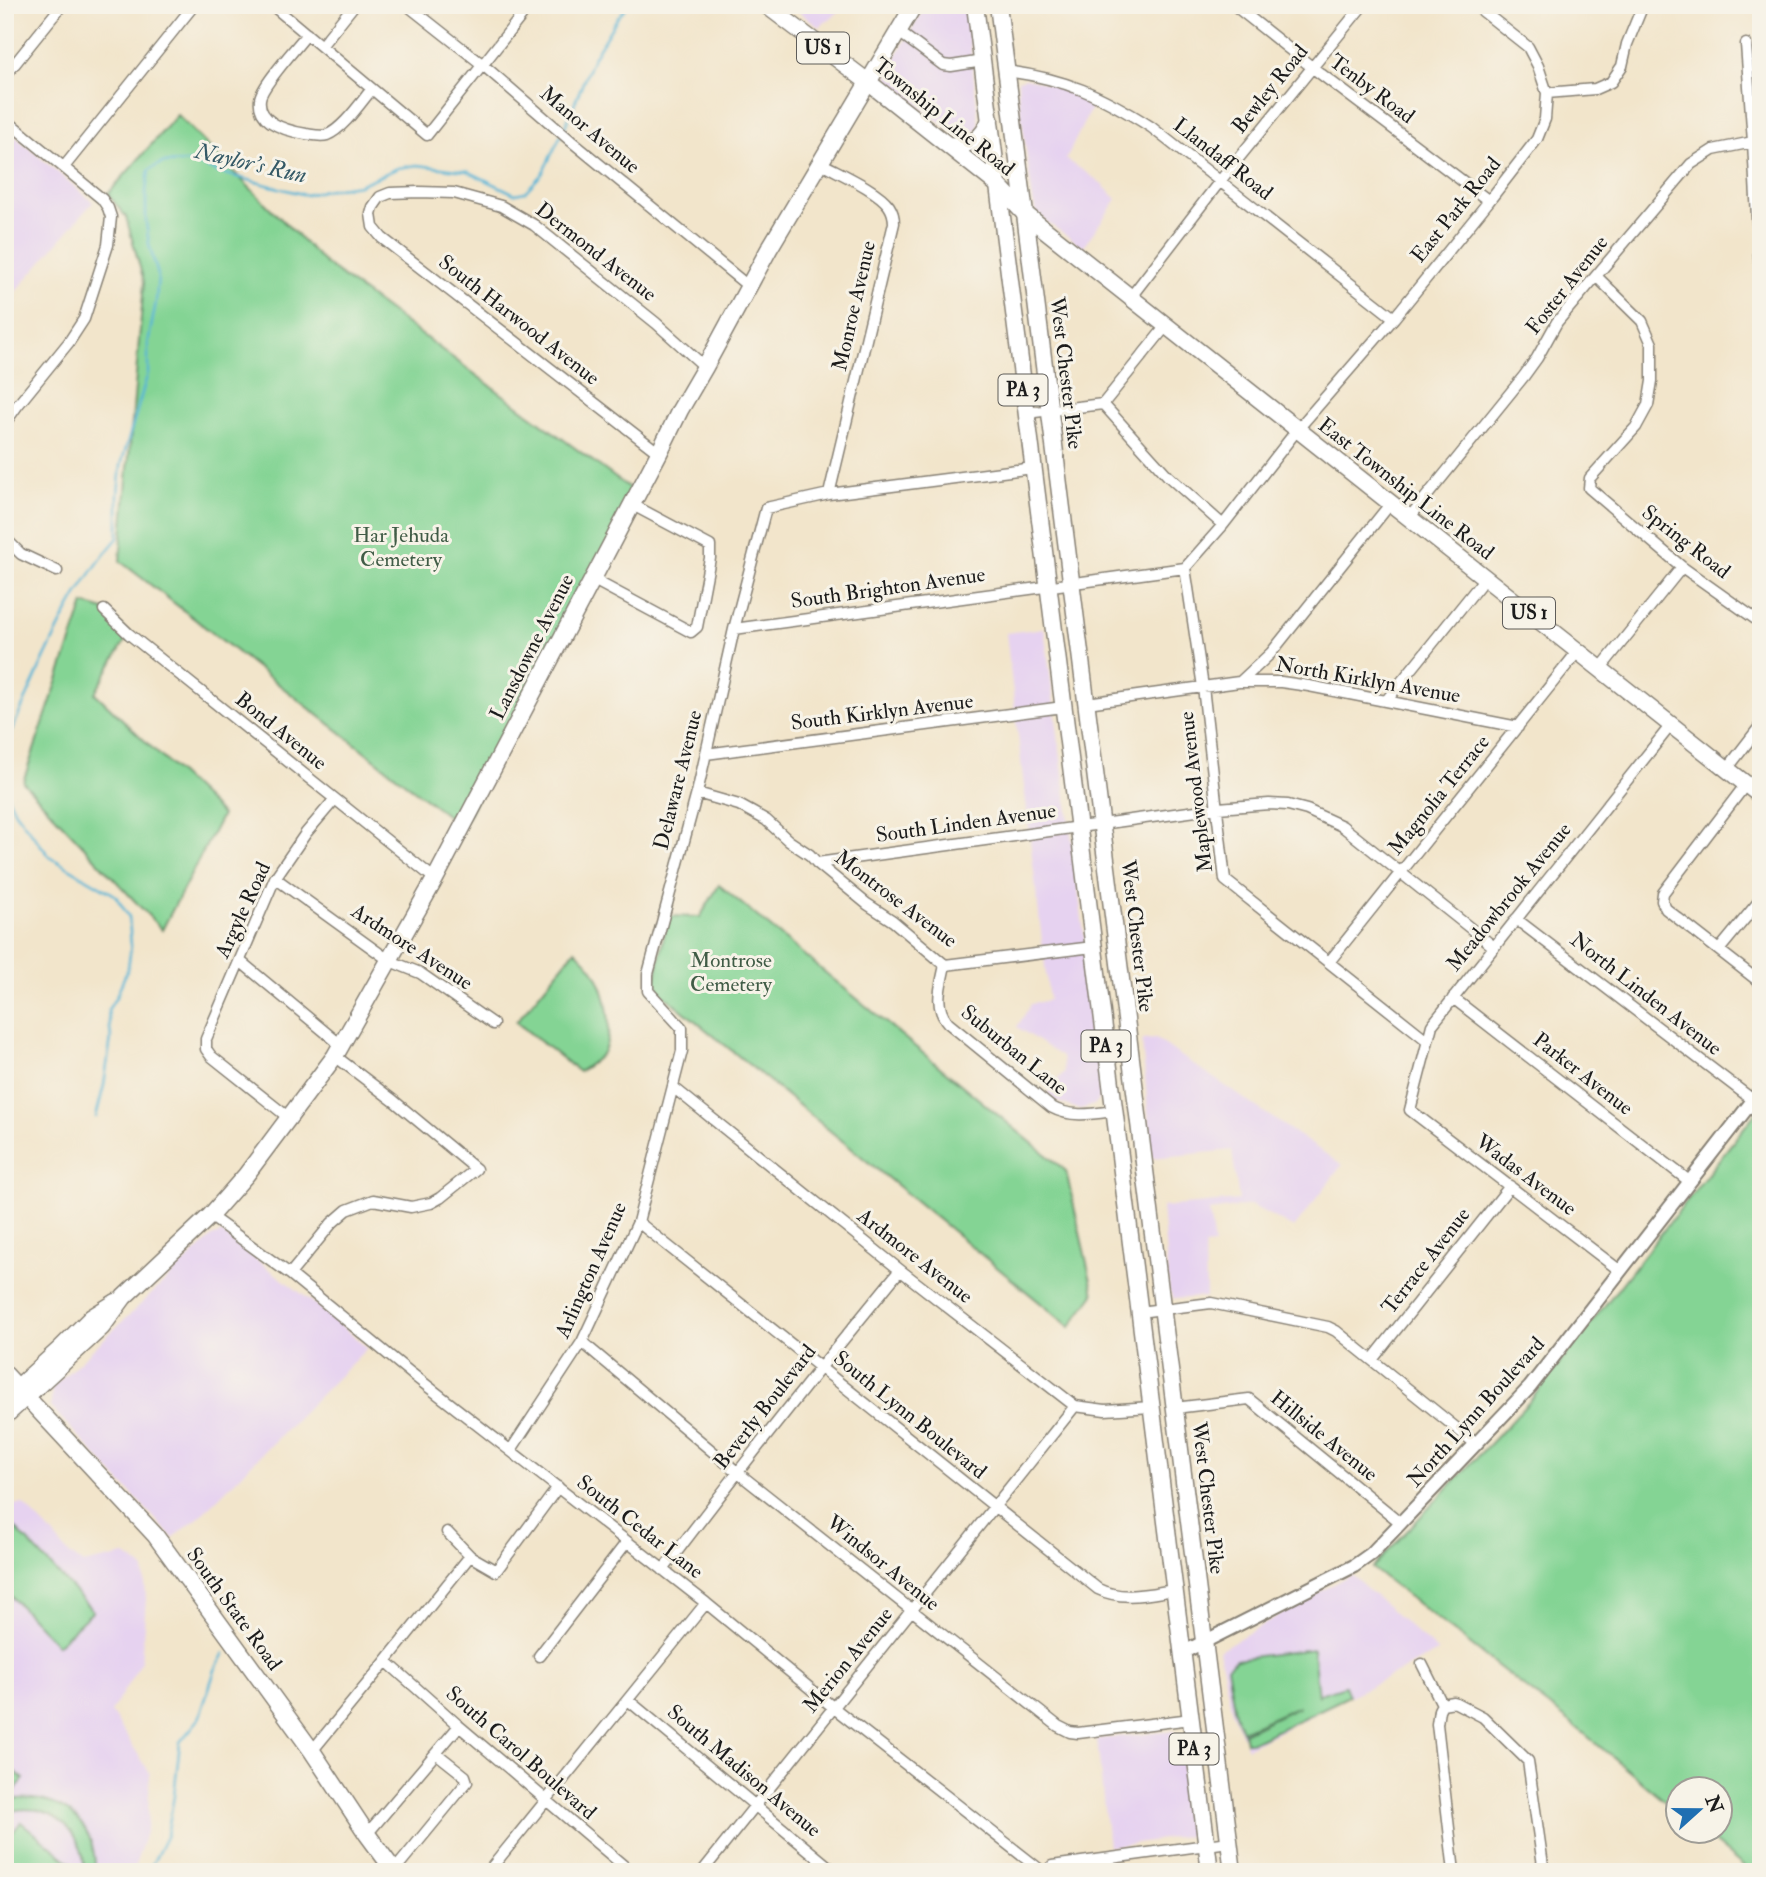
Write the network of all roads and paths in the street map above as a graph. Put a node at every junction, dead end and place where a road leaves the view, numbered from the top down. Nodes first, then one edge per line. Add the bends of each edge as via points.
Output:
1 (62, 5) edge
2 (194, 5) edge
3 (272, 5) edge
4 (354, 5) edge
5 (407, 5) edge
6 (530, 5) edge
7 (766, 5) edge
8 (914, 5) edge
9 (975, 5) edge
10 (998, 5) edge
11 (1234, 5) edge
12 (1363, 5) edge
13 (1475, 5) edge
14 (1643, 5) edge
15 (899, 32) junction
16 (307, 34) junction
17 (1746, 44) dead end
18 (321, 46) junction
19 (983, 61) junction
20 (483, 65) junction
21 (1313, 68) junction
22 (1006, 71) junction
23 (5, 76) edge
24 (868, 82) junction
25 (372, 89) junction
26 (1547, 93) junction
27 (5, 118) edge
28 (990, 119) junction
29 (1754, 142) junction
30 (948, 145) junction
31 (821, 163) junction
32 (64, 167) junction
33 (1220, 181) junction
34 (998, 185) junction
35 (1489, 201) junction
36 (372, 209) joint
37 (1025, 214) junction
38 (1596, 276) junction
39 (748, 286) junction
40 (1761, 292) edge
41 (1130, 298) junction
42 (1394, 318) junction
43 (1166, 326) junction
44 (705, 367) junction
45 (1103, 404) junction
46 (1050, 410) junction
47 (1026, 413) junction
48 (5, 423) edge
49 (1297, 430) junction
50 (659, 453) junction
51 (1033, 468) junction
52 (829, 494) junction
53 (1391, 503) junction
54 (631, 504) junction
55 (1409, 518) junction
56 (1223, 526) junction
57 (8, 542) edge
58 (5, 555) edge
59 (1682, 567) junction
60 (1185, 568) junction
61 (57, 572) dead end
62 (1485, 578) junction
63 (592, 579) junction
64 (1072, 583) junction
65 (1048, 586) junction
66 (104, 610) dead end
67 (1761, 623) edge
68 (734, 629) junction
69 (1578, 651) junction
70 (1600, 669) junction
71 (1239, 682) junction
72 (1203, 687) junction
73 (1386, 701) junction
74 (1087, 703) junction
75 (1063, 707) junction
76 (1671, 725) junction
77 (1761, 725) edge
78 (1518, 727) junction
79 (706, 754) junction
80 (1727, 769) junction
81 (1746, 784) junction
82 (696, 793) junction
83 (1761, 796) edge
84 (335, 799) junction
85 (1218, 808) junction
86 (1102, 823) junction
87 (1078, 827) junction
88 (817, 863) junction
89 (1402, 872) junction
90 (275, 878) junction
91 (435, 879) junction
92 (1761, 899) edge
93 (1516, 919) junction
94 (1093, 947) junction
95 (1494, 947) junction
96 (1719, 950) junction
97 (240, 961) junction
98 (390, 961) junction
99 (1329, 962) junction
100 (945, 965) junction
101 (1761, 983) edge
102 (1453, 998) junction
103 (493, 1024) dead end
104 (1428, 1041) junction
105 (339, 1051) junction
106 (682, 1051) joint
107 (673, 1087) junction
108 (1757, 1095) edge
109 (1410, 1110) joint
110 (1114, 1111) junction
111 (289, 1118) junction
112 (1689, 1181) junction
113 (1510, 1186) junction
114 (210, 1216) junction
115 (638, 1222) junction
116 (900, 1270) junction
117 (1619, 1270) junction
118 (290, 1274) junction
119 (1163, 1308) junction
120 (1139, 1312) junction
121 (582, 1342) junction
122 (1372, 1360) junction
123 (820, 1367) junction
124 (5, 1374) edge
125 (23, 1391) junction
126 (5, 1399) edge
127 (1075, 1406) junction
128 (1151, 1407) junction
129 (1175, 1408) junction
130 (5, 1416) edge
131 (1476, 1444) junction
132 (511, 1450) junction
133 (737, 1472) junction
134 (558, 1487) junction
135 (994, 1507) junction
136 (1401, 1523) junction
137 (447, 1532) dead end
138 (626, 1543) junction
139 (470, 1556) junction
140 (663, 1570) junction
141 (1174, 1590) junction
142 (706, 1603) junction
143 (912, 1611) junction
144 (1204, 1642) junction
145 (1182, 1653) junction
146 (539, 1656) dead end
147 (386, 1661) junction
148 (1422, 1664) dead end
149 (628, 1700) junction
150 (1443, 1704) junction
151 (834, 1708) junction
152 (1191, 1719) junction
153 (458, 1726) junction
154 (312, 1751) junction
155 (436, 1753) junction
156 (545, 1800) junction
157 (754, 1806) junction
158 (367, 1834) junction
159 (1229, 1842) junction
160 (1206, 1845) junction
161 (395, 1872) edge
162 (488, 1872) edge
163 (631, 1872) edge
164 (702, 1872) edge
165 (835, 1872) edge
166 (1045, 1872) edge
167 (1210, 1872) edge
168 (1233, 1872) edge
169 (1454, 1872) edge
170 (1544, 1872) edge

1 - 23 street
2 - 32 street
3 - 16 street
4 - 18 street
5 - 20 street, Manor Avenue
6 - 20 street
7 - 24 main road, Township Line Road / US 1
8 - 15 main road, Lansdowne Avenue
9 - 19 main road, PA 3
10 - 22 main road, West Chester Pike / PA 3
11 - 21 street, Tenby Road
12 - 21 street, Bewley Road
13 - 26 street, East Park Road via 1528,47
14 - 26 street via 1622,66 1611,82 1595,89
15 - 19 street via 943,65
15 - 24 main road, Lansdowne Avenue
16 - 18 street
16 - 25 street via 260,96 260,107 275,126 326,135 338,129
17 - 29 street
18 - 25 street
19 - 28 main road, PA 3
20 - 25 street via 427,135
20 - 39 street, Manor Avenue
21 - 33 street, Bewley Road
21 - 35 street, Tenby Road
22 - 33 street, Llandaff Road via 1057,80 1116,105
22 - 37 main road, West Chester Pike / PA 3
24 - 30 main road, Township Line Road / US 1
24 - 31 main road, Lansdowne Avenue
26 - 35 street, East Park Road via 1545,119 1537,139
27 - 32 street
28 - 30 main road via 984,134 974,142
28 - 34 main road, PA 3
29 - 38 street, Foster Avenue via 1713,150 1691,164
29 - 40 street
30 - 34 main road, Township Line Road / US 1
31 - 39 main road, Lansdowne Avenue
31 - 52 street, Monroe Avenue via 882,199 894,215
32 - 48 street via 108,208 108,244 84,319
33 - 41 street, Bewley Road
33 - 42 street, Llandaff Road
34 - 37 main road, Township Line Road / US 1
34 - 47 main road, PA 3
35 - 42 street, East Park Road
36 - 44 street, Dermond Avenue via 380,197 399,192 454,194 501,206 534,225
36 - 50 street, South Harwood Avenue via 373,228 382,238
37 - 41 main road, East Township Line Road / US 1
37 - 46 main road, West Chester Pike / PA 3
38 - 55 street, Foster Avenue via 1558,322 1524,376
38 - 59 street, Spring Road via 1642,321 1652,344 1653,382 1648,405 1636,426 1590,478 1589,488
39 - 44 main road, Lansdowne Avenue
41 - 43 main road, East Township Line Road / US 1
42 - 49 street, East Park Road
43 - 45 street
43 - 49 main road, East Township Line Road / US 1
44 - 50 main road, Lansdowne Avenue
45 - 46 street
45 - 56 street via 1168,477
46 - 47 street
46 - 64 main road, West Chester Pike / PA 3
47 - 51 main road, PA 3
49 - 53 main road, East Township Line Road / US 1
49 - 56 street, East Park Road
50 - 54 main road, Lansdowne Avenue
51 - 52 street
51 - 65 main road, PA 3
52 - 68 street, Delaware Avenue via 766,508
53 - 55 main road, East Township Line Road / US 1
53 - 71 street via 1271,653
54 - 63 main road, Lansdowne Avenue
54 - 63 street via 710,546 697,627 691,632
55 - 62 main road, East Township Line Road / US 1
56 - 60 street, East Park Road
57 - 58 street
57 - 61 street
59 - 67 street, Spring Road
59 - 70 street
60 - 64 street, South Brighton Avenue
60 - 72 street, Maplewood Avenue
62 - 69 main road, East Township Line Road / US 1
62 - 73 street
63 - 91 main road, Lansdowne Avenue
64 - 65 street, South Brighton Avenue
64 - 74 main road, West Chester Pike / PA 3
65 - 68 street, South Brighton Avenue
65 - 75 main road, PA 3
66 - 84 street, Bond Avenue
68 - 79 street, Delaware Avenue
69 - 70 main road, East Township Line Road / US 1
69 - 78 street, Magnolia Terrace
70 - 76 main road, East Township Line Road / US 1
71 - 72 street, North Kirklyn Avenue
71 - 73 street, North Kirklyn Avenue via 1296,683
72 - 74 street, North Kirklyn Avenue
72 - 85 street, Maplewood Avenue
73 - 78 street, North Kirklyn Avenue
74 - 86 main road, West Chester Pike / PA 3
75 - 79 street, South Kirklyn Avenue
75 - 87 main road, PA 3
76 - 80 main road, East Township Line Road / US 1
76 - 93 street, Meadowbrook Avenue
77 - 80 street
78 - 89 street, Magnolia Terrace
79 - 82 street, Delaware Avenue
80 - 81 main road, East Township Line Road / US 1
81 - 83 main road, East Township Line Road / US 1
81 - 96 street via 1663,893 1666,909
82 - 88 street, Montrose Avenue via 738,805 766,820
82 - 106 street, Delaware Avenue via 648,974 648,991 682,1028
84 - 90 street, Argyle Road
84 - 91 street, Bond Avenue
85 - 86 street
85 - 89 street via 1269,804 1307,810 1342,826
85 - 99 street, Maplewood Avenue via 1225,880
86 - 87 street
86 - 119 main road, West Chester Pike / PA 3
87 - 88 street, South Linden Avenue
87 - 94 main road, PA 3
88 - 100 street, Montrose Avenue
89 - 95 street
89 - 99 street, Magnolia Terrace
90 - 97 street, Argyle Road
90 - 98 street, Ardmore Avenue
91 - 98 main road, Lansdowne Avenue
92 - 96 street
93 - 95 street, Meadowbrook Avenue
93 - 108 street, North Linden Avenue
94 - 100 street, Montrose Avenue
94 - 110 main road, PA 3
95 - 102 street, Meadowbrook Avenue
96 - 101 street
97 - 105 street
97 - 111 street, Argyle Road via 206,1039 206,1049
98 - 103 street, Ardmore Avenue via 420,973
98 - 105 main road, Lansdowne Avenue
99 - 104 street, Maplewood Avenue
100 - 110 street, Suburban Lane via 939,1008 948,1023 1051,1107 1076,1115
102 - 104 street, Meadowbrook Avenue via 1432,1025
102 - 112 street, Parker Avenue
104 - 109 street, Meadowbrook Avenue
105 - 111 main road, Lansdowne Avenue
105 - 118 street via 476,1169 431,1203 411,1207 373,1200 347,1210
106 - 107 street, Arlington Avenue
107 - 115 street, Arlington Avenue
107 - 116 street, Ardmore Avenue
108 - 112 street, North Lynn Boulevard
109 - 113 street, Wadas Avenue
110 - 120 main road, PA 3
111 - 114 main road, Lansdowne Avenue
112 - 117 street, North Lynn Boulevard
113 - 117 street, Wadas Avenue
113 - 122 street, Terrace Avenue
114 - 118 street, South Cedar Lane
114 - 125 main road, Lansdowne Avenue via 124,1297 92,1317
115 - 121 street, Arlington Avenue
115 - 123 street, South Lynn Boulevard
116 - 123 street, Beverly Boulevard
116 - 127 street, Ardmore Avenue
117 - 131 street, North Lynn Boulevard via 1530,1387
118 - 132 street, South Cedar Lane
119 - 120 street
119 - 122 street via 1211,1303 1328,1327
119 - 129 main road, West Chester Pike / PA 3
120 - 128 main road, PA 3
121 - 132 street, Arlington Avenue
121 - 133 street, Windsor Avenue
122 - 131 street
123 - 133 street, Beverly Boulevard
123 - 135 street, South Lynn Boulevard
124 - 125 main road, South State Road
125 - 126 main road
125 - 130 main road
125 - 154 main road, South State Road via 155,1535
127 - 128 street via 1105,1410
127 - 135 street, Merion Avenue
128 - 141 main road, PA 3
129 - 136 street, Hillside Avenue via 1249,1399
129 - 144 main road, West Chester Pike / PA 3
131 - 136 street, North Lynn Boulevard
132 - 134 street, South Cedar Lane
133 - 140 street, Beverly Boulevard
133 - 143 street, Windsor Avenue
134 - 138 street, South Cedar Lane
134 - 139 street via 496,1571
135 - 141 street, South Lynn Boulevard via 1098,1589 1125,1596
135 - 143 street, Merion Avenue
136 - 144 street, North Lynn Boulevard via 1354,1566
137 - 139 street
138 - 140 street, South Cedar Lane
138 - 146 street
139 - 147 street
140 - 142 street, South Cedar Lane
141 - 145 main road, PA 3
142 - 149 street
142 - 151 street, South Cedar Lane
143 - 151 street, Merion Avenue
143 - 152 street, Windsor Avenue via 1063,1730 1078,1733
144 - 145 street, North Lynn Boulevard
144 - 159 main road, West Chester Pike / PA 3
145 - 152 main road, PA 3
147 - 153 street, South Carol Boulevard
147 - 154 street
148 - 150 street
149 - 156 street
149 - 157 street, South Madison Avenue
150 - 169 street via 1437,1724
150 - 170 street via 1454,1702 1483,1717 1528,1761
151 - 157 street, Merion Avenue
151 - 166 street, South Cedar Lane
152 - 160 main road, PA 3
153 - 155 street
153 - 156 street, South Carol Boulevard
154 - 158 main road, South State Road
155 - 158 street
155 - 161 street via 467,1782
156 - 162 street
156 - 163 street, South Carol Boulevard
157 - 164 street, Merion Avenue
157 - 165 street, South Madison Avenue
158 - 161 main road, South State Road
159 - 160 street
159 - 168 main road, West Chester Pike / PA 3
160 - 166 street via 1052,1866
160 - 167 main road, PA 3

